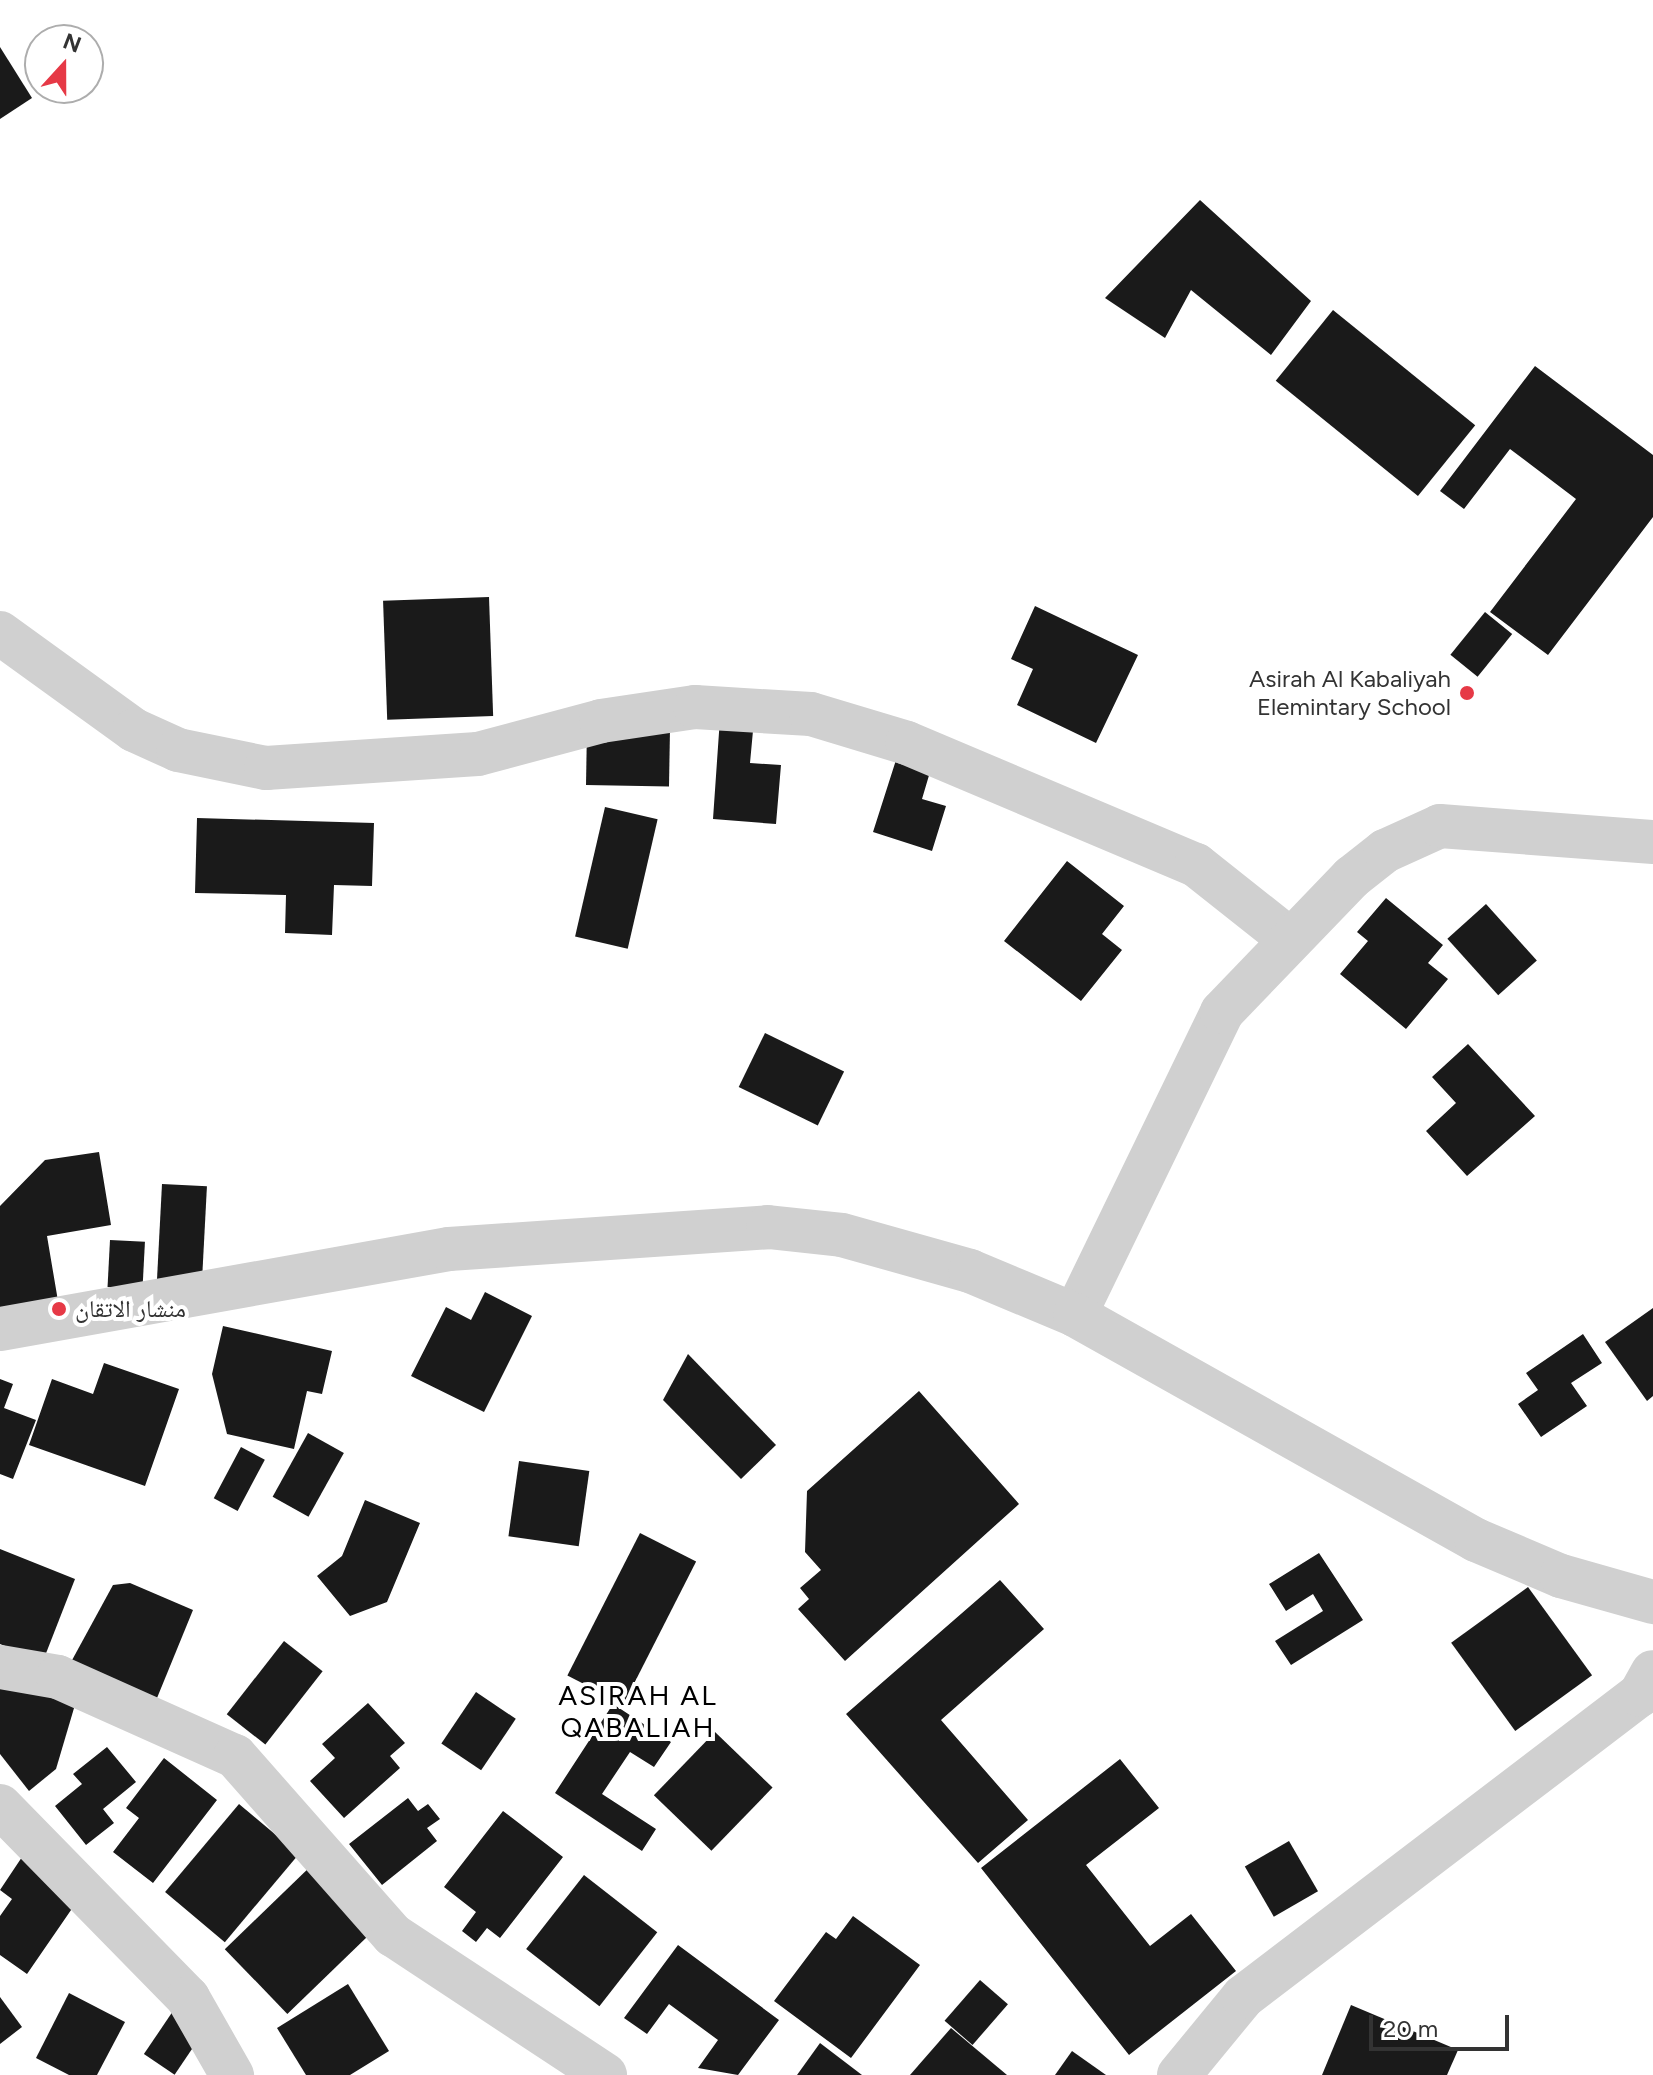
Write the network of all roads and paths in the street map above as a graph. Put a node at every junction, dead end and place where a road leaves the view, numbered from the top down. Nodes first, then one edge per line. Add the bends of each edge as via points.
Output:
1 (0, 633) edge
2 (1653, 842) edge
3 (1288, 938) junction
4 (1075, 1315) junction
5 (0, 1329) edge
6 (1653, 1602) edge
7 (0, 1667) edge
8 (1653, 1672) edge
9 (0, 1806) edge
10 (232, 2075) edge
11 (605, 2075) edge
12 (1179, 2075) edge

1 - 3 street via 134,730 178,750 266,768 478,754 601,721 695,707 754,706 857,724 1196,865
2 - 3 street via 1440,826 1385,851
3 - 4 street via 1222,1012
4 - 5 street via 895,1247 768,1227 449,1249
4 - 6 street via 1476,1540 1561,1576
7 - 11 street via 58,1677 235,1756 393,1935
8 - 12 street via 1640,1695 1243,1997
9 - 10 street via 188,1998

